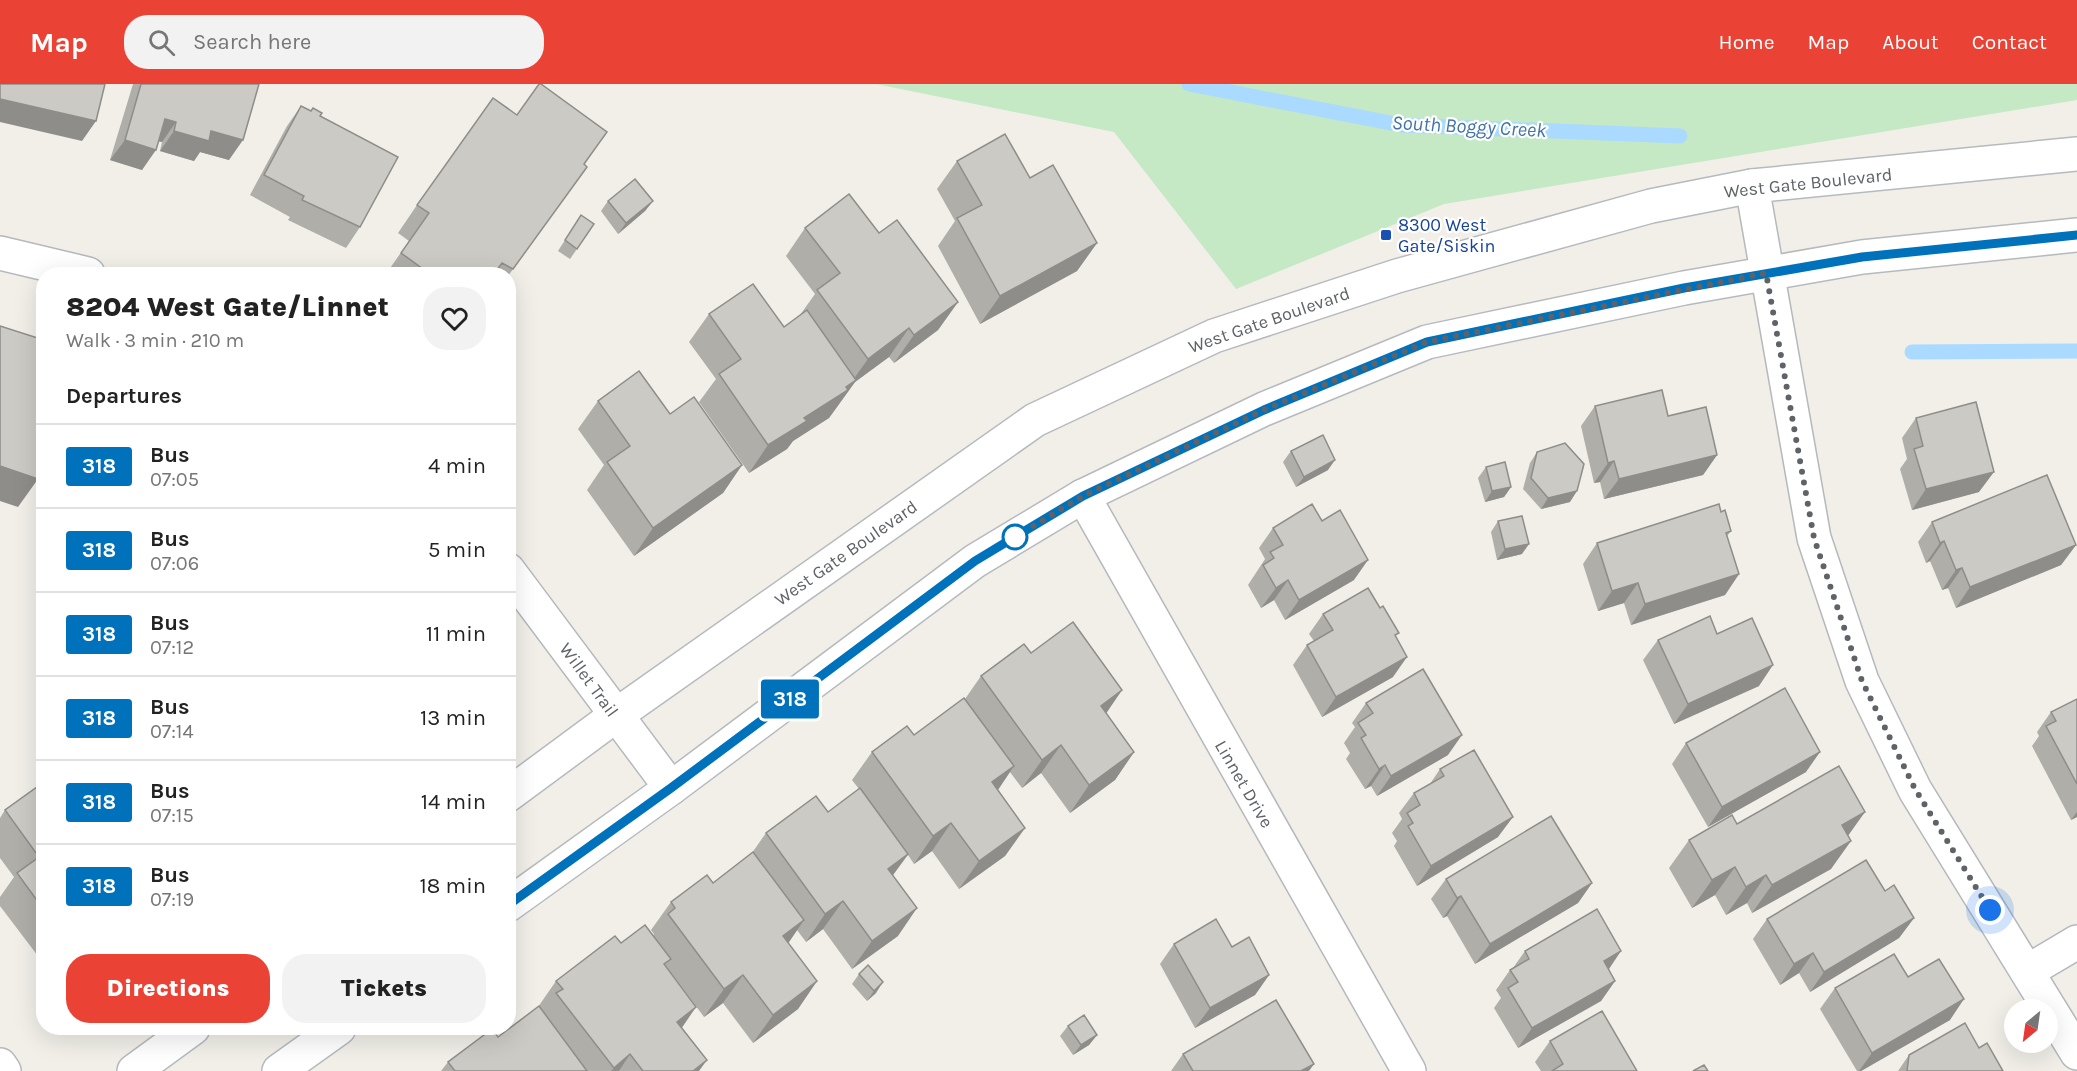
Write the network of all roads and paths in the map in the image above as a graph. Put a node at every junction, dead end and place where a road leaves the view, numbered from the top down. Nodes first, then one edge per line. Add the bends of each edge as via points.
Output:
1 (2077, 154) edge
2 (1752, 186) junction
3 (2077, 235) edge
4 (0, 254) edge
5 (57, 267) edge
6 (1766, 273) junction
7 (1083, 496) junction
8 (516, 581) edge
9 (615, 716) junction
10 (671, 788) junction
11 (516, 789) edge
12 (516, 899) edge
13 (2077, 942) edge
14 (2028, 971) junction
15 (183, 1035) edge
16 (329, 1035) edge
17 (2077, 1053) edge
18 (0, 1065) edge
19 (4, 1071) edge
20 (134, 1071) edge
21 (279, 1071) edge
22 (1409, 1071) edge

1 - 2 main road, West Gate Boulevard
2 - 6 main road
2 - 9 main road, West Gate Boulevard via 1651,206 1397,276 1204,341 1035,420
3 - 6 main road via 1862,257
4 - 5 main road
6 - 7 main road via 1427,342 1264,410
6 - 14 main road via 1814,538 1862,681 1915,789
7 - 10 main road via 975,561
7 - 22 main road, Linnet Drive
8 - 9 main road, Willet Trail
9 - 10 main road, Willet Trail
9 - 11 main road, West Gate Boulevard
10 - 12 main road
13 - 14 main road
14 - 17 main road
15 - 20 main road
16 - 21 main road
18 - 19 main road

